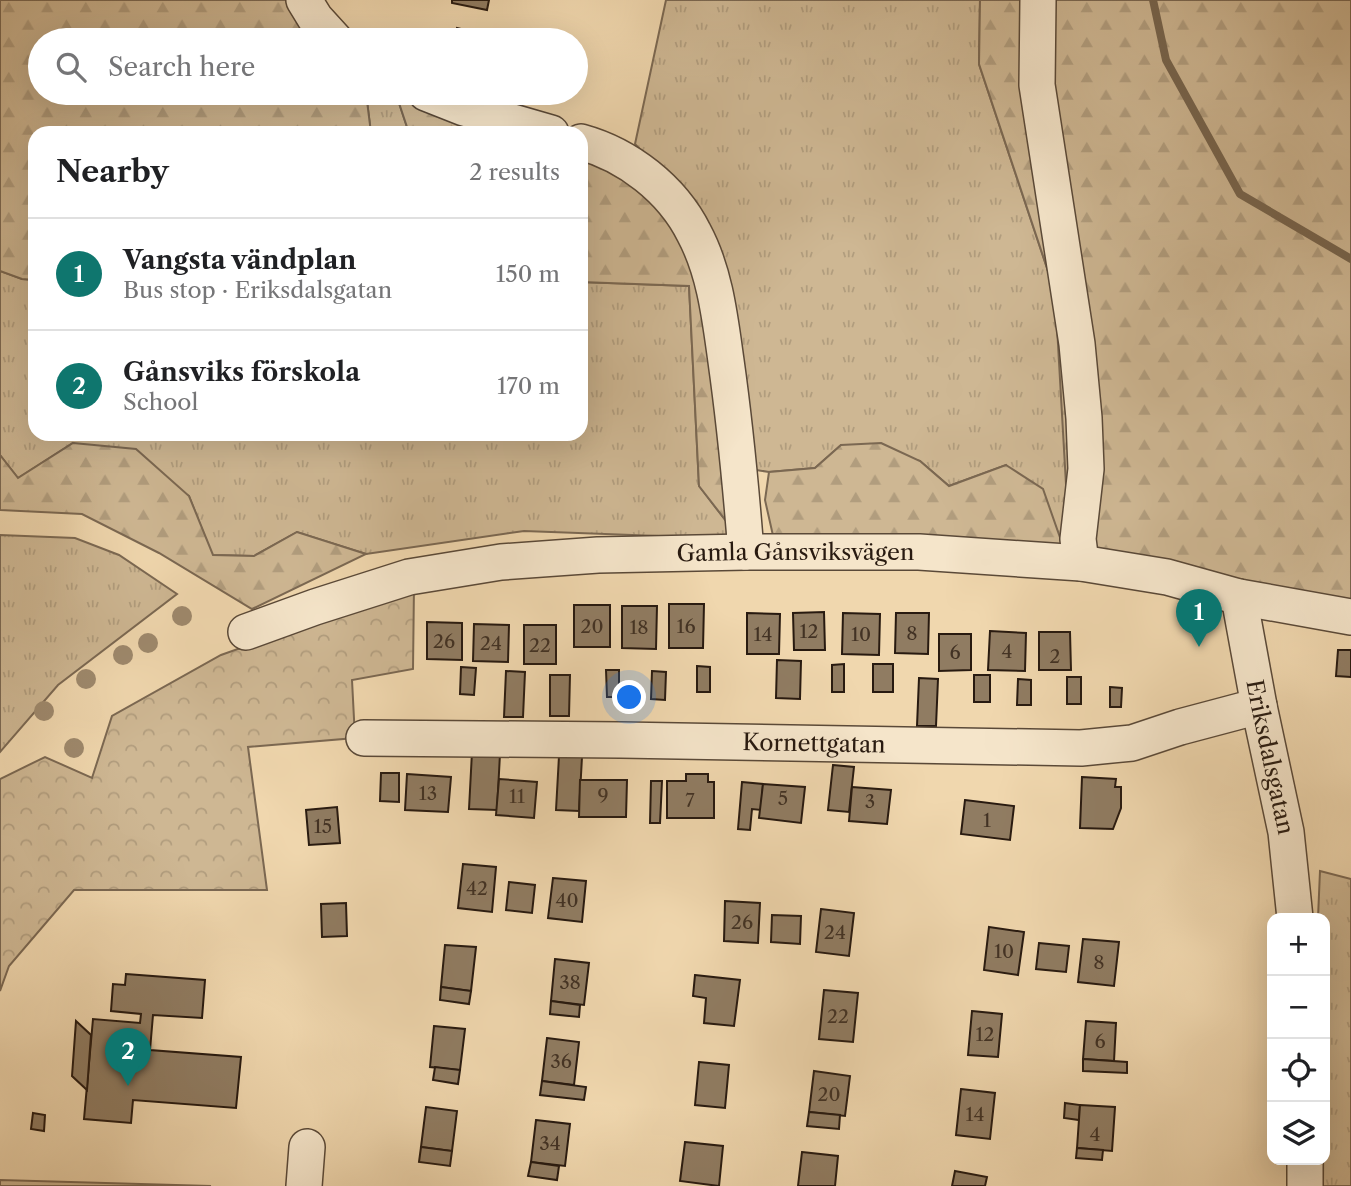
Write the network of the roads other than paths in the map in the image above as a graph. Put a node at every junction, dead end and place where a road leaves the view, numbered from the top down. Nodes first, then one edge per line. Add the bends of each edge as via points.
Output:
1 (304, 0) edge
2 (1038, 0) edge
3 (324, 28) edge
4 (456, 105) edge
5 (527, 126) edge
6 (588, 145) edge
7 (746, 552) junction
8 (1081, 563) junction
9 (1239, 597) junction
10 (1351, 617) edge
11 (246, 632) dead end
12 (1259, 706) junction
13 (365, 738) dead end
14 (1294, 913) edge
15 (307, 1147) dead end
16 (1305, 1165) edge
17 (304, 1186) edge
18 (1305, 1186) edge

1 - 3 street
2 - 8 street via 1037,85 1084,418
4 - 5 street
6 - 7 street via 618,156 649,177 676,204 695,233 719,314 739,451
7 - 8 street, Gamla Gånsviksvägen via 919,552
7 - 11 street, Gamla Gånsviksvägen via 501,562 409,578
8 - 9 street, Gamla Gånsviksvägen via 1167,577
9 - 10 street, Gamla Gånsviksvägen
9 - 12 street, Eriksdalsgatan
12 - 13 street, Kornettgatan via 1132,743 1081,748
12 - 14 street, Eriksdalsgatan via 1286,832
15 - 17 street
16 - 18 street

